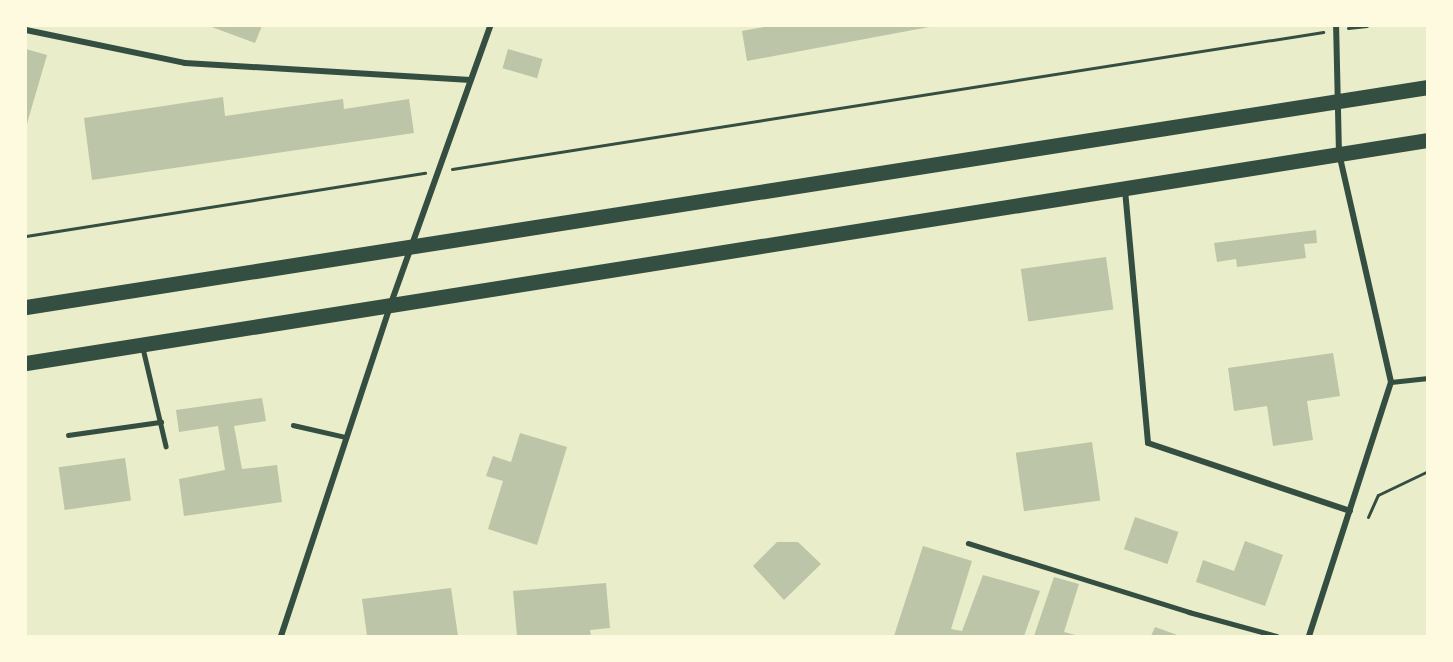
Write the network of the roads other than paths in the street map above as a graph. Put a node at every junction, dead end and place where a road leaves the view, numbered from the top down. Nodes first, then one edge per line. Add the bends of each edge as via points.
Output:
1 (490, 26) edge
2 (1336, 28) edge
3 (26, 30) edge
4 (471, 80) junction
5 (1428, 87) edge
6 (1337, 101) junction
7 (1428, 140) edge
8 (1339, 154) junction
9 (1125, 189) junction
10 (412, 247) junction
11 (390, 306) junction
12 (26, 307) edge
13 (143, 345) junction
14 (26, 363) edge
15 (1428, 378) edge
16 (1391, 382) junction
17 (160, 422) junction
18 (293, 425) dead end
19 (68, 435) dead end
20 (346, 437) junction
21 (166, 446) dead end
22 (1350, 511) junction
23 (968, 543) dead end
24 (281, 636) edge
25 (1277, 636) edge
26 (1310, 636) edge

1 - 4 street
2 - 6 street
3 - 4 street via 185,63
4 - 10 street
5 - 6 main road
6 - 8 street
6 - 10 main road
7 - 8 main road
8 - 9 main road
8 - 16 street
9 - 11 main road
9 - 22 street via 1148,443
10 - 11 street
10 - 12 main road
11 - 13 main road
11 - 20 street
13 - 14 main road
13 - 17 lane
15 - 16 lane
16 - 22 street
17 - 19 lane
17 - 21 lane
18 - 20 lane
20 - 24 street
22 - 26 street
23 - 25 lane

